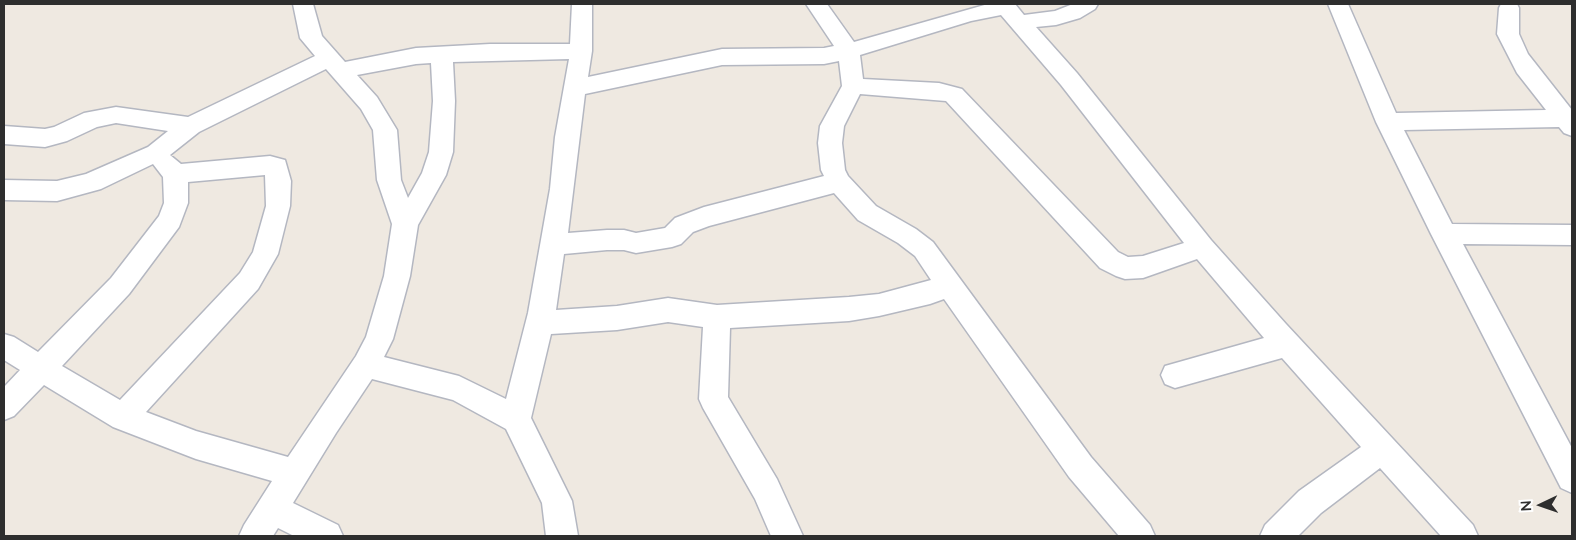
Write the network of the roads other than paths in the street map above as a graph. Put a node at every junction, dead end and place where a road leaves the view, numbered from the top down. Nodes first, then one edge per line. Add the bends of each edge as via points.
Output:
1 (303, 4) edge
2 (582, 4) edge
3 (816, 4) edge
4 (1088, 4) edge
5 (1338, 4) edge
6 (1509, 8) dead end
7 (1010, 11) edge
8 (581, 50) junction
9 (849, 51) junction
10 (441, 54) junction
11 (335, 65) junction
12 (853, 86) junction
13 (576, 88) junction
14 (1570, 121) edge
15 (1388, 122) junction
16 (191, 126) junction
17 (4, 135) edge
18 (156, 153) junction
19 (175, 174) junction
20 (839, 182) junction
21 (4, 190) edge
22 (405, 224) junction
23 (1444, 234) junction
24 (1572, 235) edge
25 (553, 245) junction
26 (1202, 247) junction
27 (950, 284) junction
28 (717, 317) junction
29 (540, 323) junction
30 (1287, 344) junction
31 (4, 346) edge
32 (366, 365) junction
33 (40, 368) junction
34 (1175, 375) dead end
35 (4, 407) edge
36 (123, 417) junction
37 (516, 419) junction
38 (1382, 449) junction
39 (293, 473) junction
40 (1572, 478) edge
41 (271, 509) junction
42 (255, 536) edge
43 (327, 536) edge
44 (562, 536) edge
45 (787, 536) edge
46 (1139, 536) edge
47 (1276, 536) edge
48 (1462, 536) edge

1 - 11 street via 311,38
2 - 8 street
3 - 9 street
4 - 7 street via 1056,18
5 - 15 street
6 - 14 street via 1508,34 1517,54
7 - 9 street via 968,15
7 - 26 street via 1146,174
8 - 10 street
8 - 13 street
9 - 12 street
9 - 13 street via 802,58 722,57
10 - 11 street
10 - 22 street via 444,101 441,152 434,175
11 - 16 street via 219,111
11 - 22 street via 369,103 385,130 388,180
12 - 20 street via 832,126 832,161
12 - 26 street via 939,90 954,95 1108,260 1125,268 1143,268
13 - 25 street
14 - 15 street
15 - 23 street
16 - 17 street via 116,115 92,119 59,136
16 - 18 street
18 - 19 street
18 - 21 street via 74,187 57,191
19 - 33 street via 176,203 170,220 120,286
19 - 36 street via 270,165 276,167 279,181 278,206 265,254 249,281
20 - 25 street via 704,216 684,225 672,237 636,243 607,240
20 - 27 street via 867,213 924,249
22 - 32 street via 397,276 379,338
23 - 24 street
23 - 40 street
25 - 29 street
26 - 30 street
27 - 28 street via 930,293 879,305
27 - 46 street via 1080,467
28 - 29 street via 668,310 617,318
28 - 45 street via 713,399 766,489
29 - 37 street
30 - 34 street
30 - 38 street
31 - 33 street
32 - 37 street via 459,389
32 - 39 street
33 - 35 street
33 - 36 street
36 - 39 street via 196,445
37 - 44 street via 557,501
38 - 47 street via 1310,502
38 - 48 street
39 - 41 street
41 - 42 street
41 - 43 street

